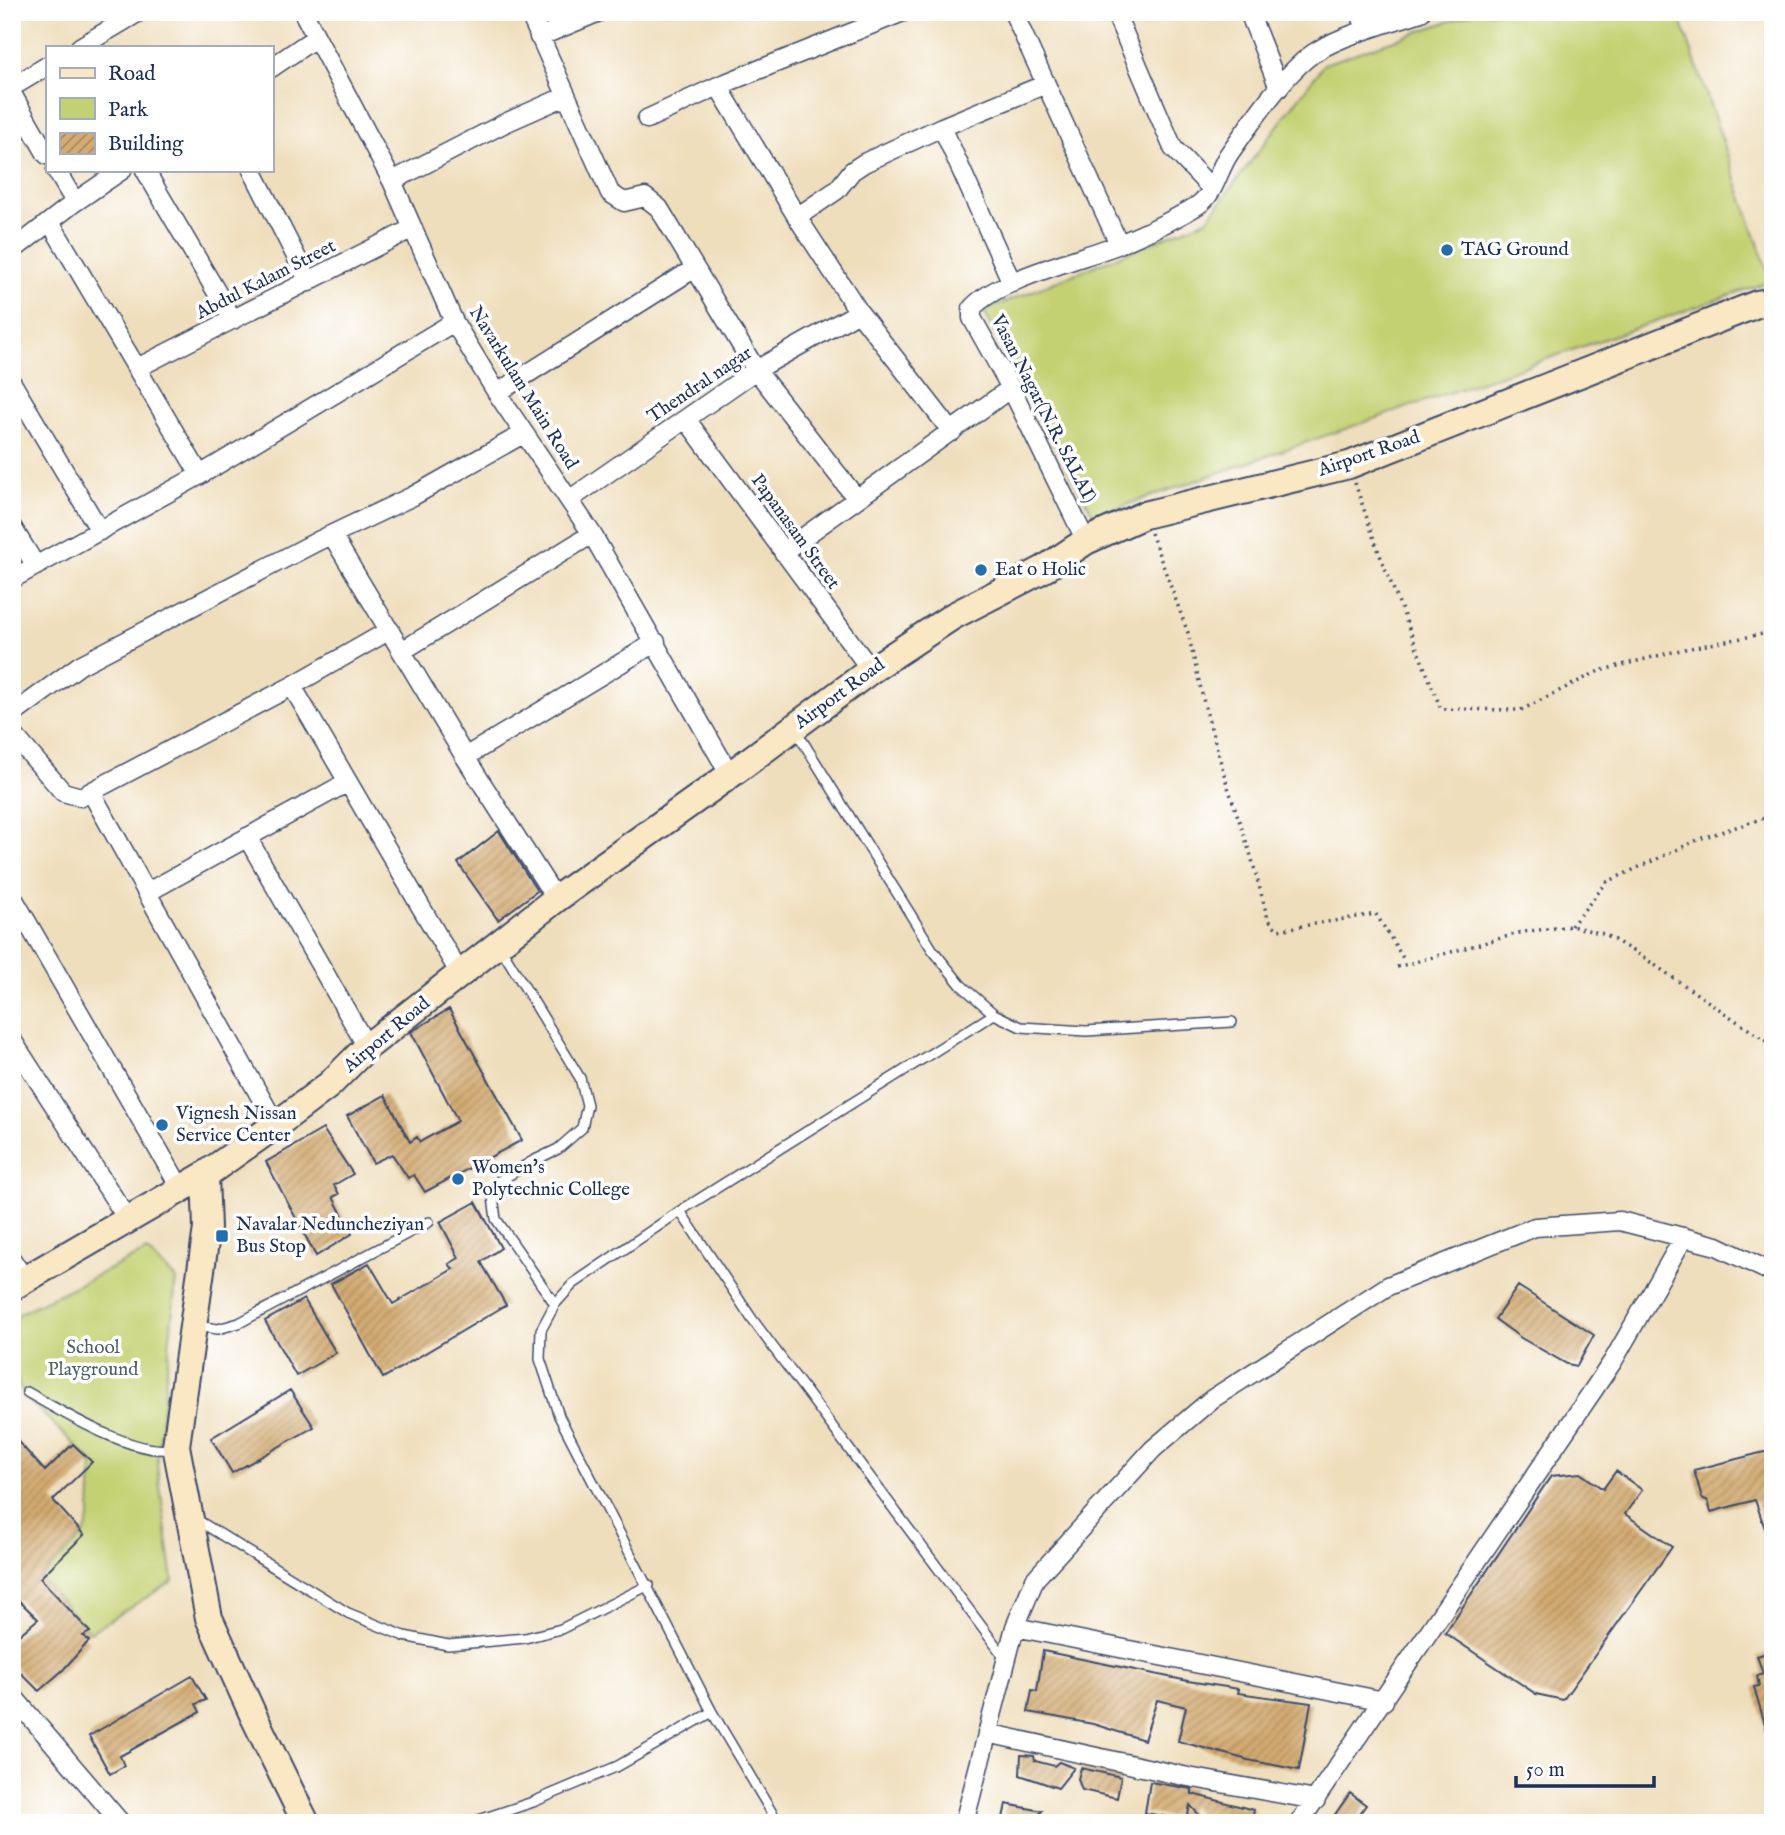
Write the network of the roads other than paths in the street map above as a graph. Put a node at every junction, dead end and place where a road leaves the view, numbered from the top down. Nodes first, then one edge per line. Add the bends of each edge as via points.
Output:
1 (139, 12) edge
2 (303, 12) edge
3 (528, 12) edge
4 (599, 12) edge
5 (903, 12) edge
6 (1013, 12) edge
7 (1115, 12) edge
8 (1249, 12) edge
9 (1360, 12) edge
10 (1421, 12) edge
11 (1366, 30) junction
12 (540, 37) junction
13 (315, 38) junction
14 (82, 46) edge
15 (46, 67) edge
16 (273, 67) edge
17 (1046, 84) junction
18 (718, 86) junction
19 (12, 87) edge
20 (1279, 88) junction
21 (12, 94) edge
22 (566, 96) junction
23 (647, 119) dead end
24 (942, 127) junction
25 (46, 153) edge
26 (57, 172) edge
27 (119, 172) edge
28 (146, 172) edge
29 (253, 172) edge
30 (393, 181) junction
31 (1212, 189) junction
32 (75, 202) junction
33 (797, 216) junction
34 (50, 222) junction
35 (413, 228) junction
36 (1119, 244) junction
37 (12, 251) edge
38 (695, 268) junction
39 (309, 282) junction
40 (1012, 283) junction
41 (1773, 301) edge
42 (859, 312) junction
43 (233, 320) junction
44 (454, 322) junction
45 (137, 368) junction
46 (756, 370) junction
47 (12, 383) edge
48 (1011, 388) junction
49 (497, 393) junction
50 (686, 419) junction
51 (952, 432) junction
52 (523, 434) junction
53 (200, 475) junction
54 (857, 499) junction
55 (569, 500) junction
56 (12, 527) edge
57 (100, 531) junction
58 (592, 534) junction
59 (332, 535) junction
60 (1086, 541) junction
61 (783, 552) junction
62 (36, 566) junction
63 (12, 579) edge
64 (390, 630) junction
65 (656, 642) junction
66 (402, 651) junction
67 (871, 670) junction
68 (292, 686) junction
69 (12, 715) edge
70 (794, 727) junction
71 (12, 733) edge
72 (465, 757) junction
73 (730, 775) junction
74 (348, 782) junction
75 (91, 792) junction
76 (247, 837) junction
77 (148, 892) junction
78 (12, 896) edge
79 (556, 899) junction
80 (498, 944) junction
81 (460, 974) junction
82 (994, 1014) junction
83 (1232, 1022) dead end
84 (12, 1040) edge
85 (367, 1048) junction
86 (276, 1125) junction
87 (205, 1175) junction
88 (181, 1189) junction
89 (680, 1211) junction
90 (128, 1220) junction
91 (429, 1222) dead end
92 (1684, 1237) junction
93 (1773, 1273) edge
94 (16, 1276) edge
95 (555, 1304) junction
96 (193, 1326) junction
97 (27, 1392) dead end
98 (176, 1446) junction
99 (190, 1515) junction
100 (649, 1585) junction
101 (1015, 1627) junction
102 (1006, 1660) junction
103 (12, 1695) edge
104 (1384, 1701) junction
105 (712, 1712) junction
106 (987, 1733) junction
107 (1316, 1800) junction
108 (121, 1823) edge
109 (306, 1823) edge
110 (470, 1823) edge
111 (778, 1823) edge
112 (964, 1823) edge
113 (1299, 1823) edge

1 - 14 street
2 - 13 street, Navarkulam Main Road
3 - 12 street
4 - 12 street
5 - 18 street
6 - 17 street
7 - 31 street via 1173,148
8 - 20 street
9 - 11 street
10 - 11 street, Vasan Nagar(N.R. SALAI)
11 - 20 street, Vasan Nagar(N.R. SALAI) via 1316,51
12 - 22 street
13 - 16 street
13 - 30 street, Navarkulam Main Road
15 - 19 street
17 - 24 street
17 - 36 street
18 - 23 street
18 - 33 street
20 - 31 street, Vasan Nagar(N.R. SALAI) via 1228,155
21 - 25 street
22 - 30 street
22 - 38 street via 610,193 624,202 645,197 659,208
24 - 33 street via 864,163 837,190
24 - 40 street
26 - 32 street
27 - 32 street
28 - 43 street
29 - 39 street
30 - 35 street, Navarkulam Main Road
31 - 36 street, Vasan Nagar(N.R. SALAI) via 1200,204
32 - 34 street
33 - 42 street
34 - 37 street
34 - 45 street
35 - 39 street, Abdul Kalam Street
35 - 44 street, Navarkulam Main Road
36 - 40 street, Vasan Nagar(N.R. SALAI)
38 - 46 street
38 - 49 street
39 - 43 street, Abdul Kalam Street
40 - 48 street, Vasan Nagar(N.R. SALAI) via 972,308 972,318
41 - 60 street, Airport Road via 1349,465 1144,515
42 - 46 street, Thendral nagar
42 - 51 street
43 - 45 street, Abdul Kalam Street
44 - 49 street, Navarkulam Main Road
44 - 53 street
45 - 53 street
46 - 50 street, Thendral nagar
46 - 54 street
47 - 57 street
48 - 51 street
48 - 60 street, Vasan Nagar(N.R. SALAI)
49 - 52 street, Navarkulam Main Road
50 - 55 street, Thendral nagar
50 - 61 street, Papanasam Street
51 - 54 street
52 - 55 street, Navarkulam Main Road
52 - 59 street
53 - 57 street
54 - 61 street
55 - 58 street, Navarkulam Main Road
56 - 62 street
57 - 62 street
58 - 65 street, Navarkulam Main Road
58 - 66 street
59 - 64 street
59 - 69 street via 80,665
60 - 67 street, Airport Road
61 - 67 street, Papanasam Street
62 - 63 street
64 - 66 street
64 - 68 street
65 - 72 street
65 - 73 street, Navarkulam Main Road
66 - 72 street
67 - 70 street, Airport Road
68 - 74 street
68 - 75 street
70 - 73 street, Airport Road
70 - 82 lane via 932,949 961,985
71 - 75 street via 63,792 81,797
72 - 79 street
73 - 79 street, Airport Road
74 - 76 street
74 - 81 street
75 - 77 street
76 - 77 street
76 - 85 street
77 - 86 street
78 - 88 street
79 - 80 street, Airport Road
80 - 81 street, Airport Road
80 - 95 lane via 580,1078 587,1105 582,1128 558,1149 499,1181 493,1197 496,1219
81 - 85 street, Airport Road
82 - 83 lane via 1021,1027 1086,1031
82 - 89 lane
84 - 90 street
85 - 86 street, Airport Road via 329,1085
86 - 87 street, Airport Road
87 - 88 street, Airport Road
87 - 96 street via 207,1228
88 - 90 street, Airport Road
89 - 95 lane via 573,1284
89 - 102 lane via 752,1319
90 - 94 street, Airport Road
91 - 96 lane via 239,1323 218,1329
92 - 93 street via 1717,1246
92 - 101 street via 1620,1221 1535,1227 1388,1286 1212,1399 1153,1449 1035,1579
92 - 104 street via 1613,1362
95 - 100 lane via 541,1330 540,1359 559,1416
96 - 98 street
97 - 98 lane via 122,1440 161,1449
98 - 99 street
99 - 100 lane via 348,1613 404,1636 448,1645 526,1638 561,1629
99 - 109 street via 209,1618
100 - 105 lane
101 - 102 street
101 - 104 street
102 - 106 street
103 - 108 street
104 - 107 street
105 - 110 lane via 618,1766
105 - 111 lane
106 - 107 street
106 - 112 street
107 - 113 street

